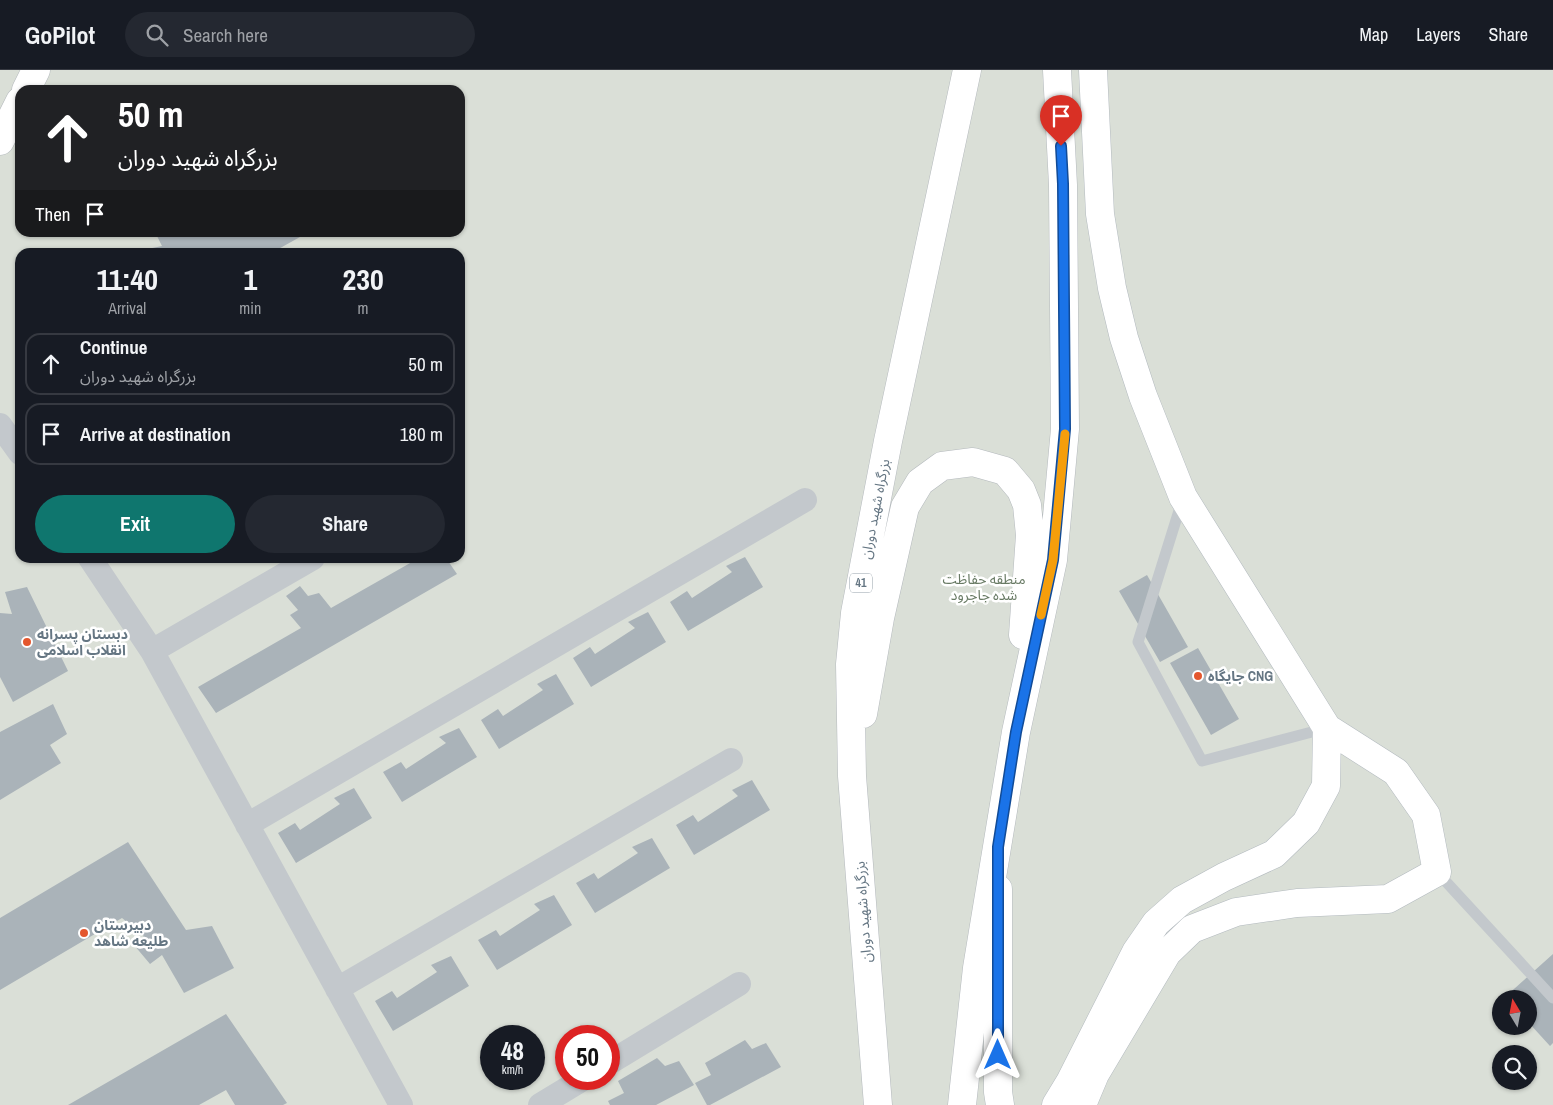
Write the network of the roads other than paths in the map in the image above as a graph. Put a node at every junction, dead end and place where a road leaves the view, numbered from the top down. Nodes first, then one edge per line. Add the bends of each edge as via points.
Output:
1 (36, 70) edge
2 (967, 70) edge
3 (1057, 70) edge
4 (1093, 70) edge
5 (28, 85) edge
6 (15, 111) edge
7 (0, 141) edge
8 (1091, 146) dead end
9 (0, 425) edge
10 (15, 446) edge
11 (1183, 497) junction
12 (805, 500) dead end
13 (93, 563) edge
14 (304, 563) edge
15 (152, 651) junction
16 (1326, 728) junction
17 (1016, 732) junction
18 (731, 760) dead end
19 (852, 776) junction
20 (247, 825) junction
21 (998, 847) junction
22 (1437, 872) junction
23 (739, 984) dead end
24 (337, 989) junction
25 (1553, 998) edge
26 (620, 1056) edge
27 (565, 1090) edge
28 (401, 1105) edge
29 (540, 1105) edge
30 (878, 1105) edge
31 (962, 1105) edge
32 (1000, 1105) edge
33 (1056, 1105) edge
34 (1082, 1105) edge

1 - 5 main road
2 - 19 main road, بزرگراه شهید دوران / 41 via 888,441 855,614 850,664
3 - 17 main road via 1063,184 1065,429 1053,560
4 - 8 lane
4 - 11 main road via 1100,214 1112,288 1143,396
6 - 7 main road
9 - 10 street
11 - 16 main road
11 - 16 lane via 1138,642 1202,760
12 - 20 street
13 - 15 street
14 - 15 street
15 - 20 street
16 - 22 main road via 1396,772 1426,815
16 - 33 main road via 1326,786 1306,823 1274,854 1182,900 1156,924 1136,952
17 - 19 main road via 1030,534 1027,504 1022,490 1005,471 973,462 942,466 920,482 905,507 880,618
17 - 21 main road
18 - 24 street
19 - 30 main road, بزرگراه شهید دوران / 41
20 - 24 street
21 - 31 main road via 977,968
21 - 32 main road
22 - 25 lane
22 - 34 main road via 1388,899 1297,903 1236,912 1192,929 1166,953 1095,1074
23 - 26 street
24 - 28 street
27 - 29 street

